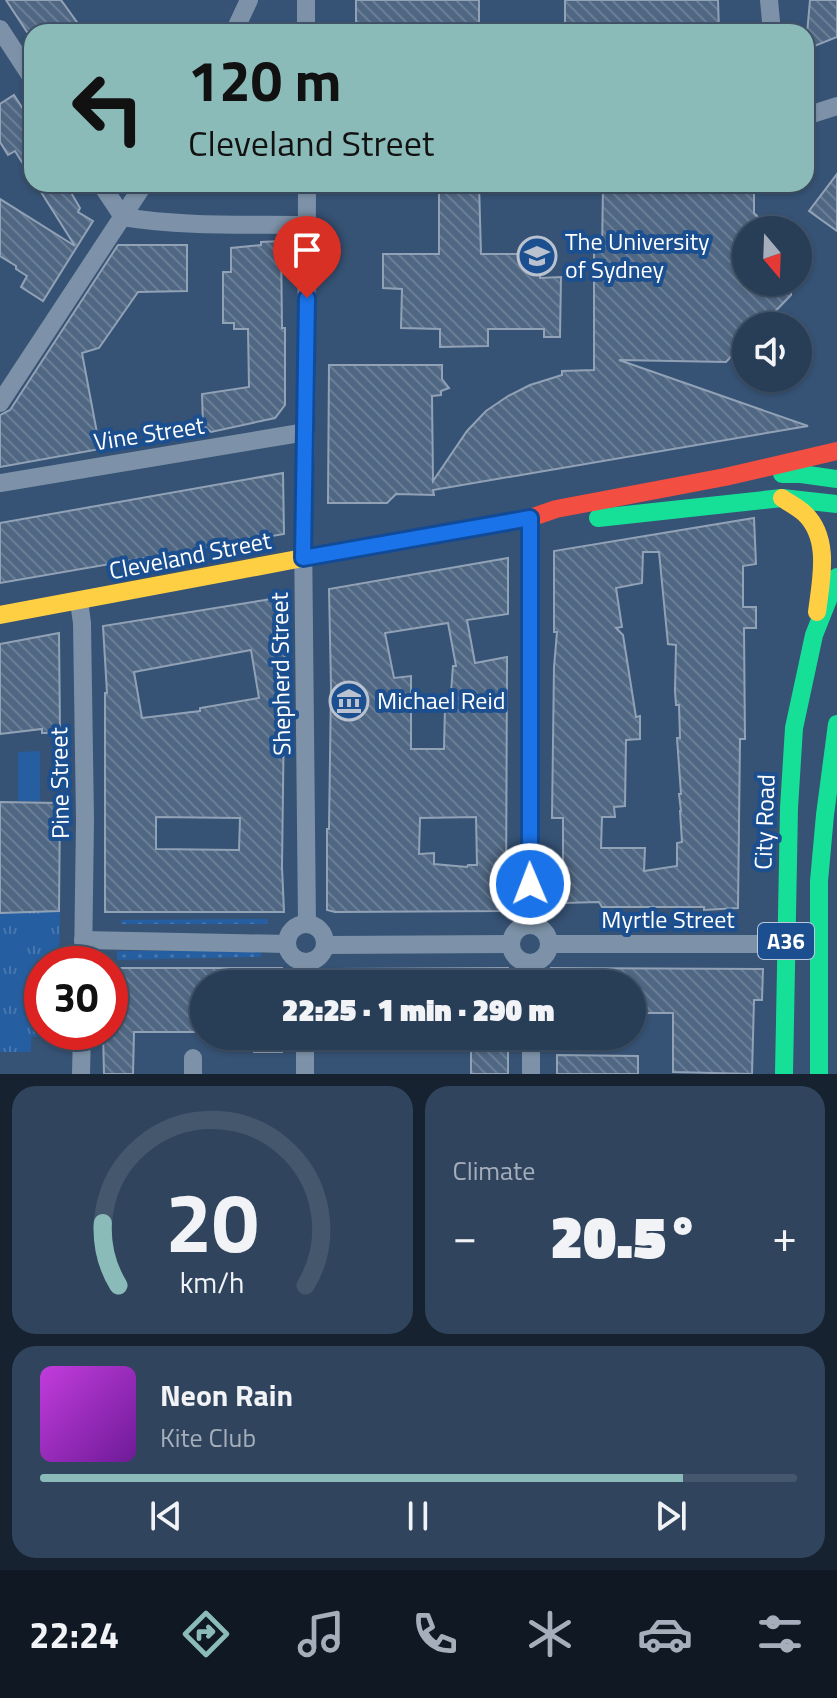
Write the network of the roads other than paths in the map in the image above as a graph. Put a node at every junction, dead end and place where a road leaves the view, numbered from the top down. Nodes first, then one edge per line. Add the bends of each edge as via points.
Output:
1 (249, 0) edge
2 (306, 0) edge
3 (769, 0) edge
4 (238, 24) edge
5 (306, 24) edge
6 (771, 24) edge
7 (0, 29) edge
8 (24, 66) edge
9 (837, 106) edge
10 (814, 113) edge
11 (106, 192) edge
12 (139, 192) edge
13 (307, 192) edge
14 (123, 217) junction
15 (307, 225) junction
16 (0, 403) edge
17 (306, 432) junction
18 (837, 451) edge
19 (725, 477) junction
20 (837, 479) edge
21 (0, 483) edge
22 (782, 498) junction
23 (837, 504) edge
24 (530, 518) junction
25 (303, 558) junction
26 (837, 577) edge
27 (79, 601) junction
28 (0, 615) edge
29 (814, 635) junction
30 (837, 724) edge
31 (307, 924) junction
32 (530, 925) junction
33 (83, 940) junction
34 (287, 944) junction
35 (511, 944) junction
36 (549, 944) junction
37 (786, 944) junction
38 (325, 945) junction
39 (83, 946) edge
40 (306, 962) junction
41 (530, 963) junction
42 (306, 970) edge
43 (530, 970) edge
44 (82, 1050) edge
45 (305, 1050) edge
46 (531, 1050) edge
47 (81, 1074) edge
48 (305, 1074) edge
49 (531, 1074) edge
50 (784, 1074) edge
51 (819, 1074) edge

1 - 4 street
2 - 5 street
3 - 6 street
7 - 8 street
9 - 10 street
11 - 14 street
12 - 14 street
13 - 15 street, Shepherd Street
14 - 15 street
14 - 16 street
15 - 17 street, Shepherd Street
17 - 21 street, Vine Street
17 - 25 street, Shepherd Street
18 - 19 main road, Cleveland Street
19 - 20 main road, Cleveland Street via 801,474
19 - 24 main road, Cleveland Street
22 - 23 main road, Cleveland Street
22 - 24 main road, Cleveland Street via 562,522
22 - 29 main road via 809,519 821,543
24 - 25 main road, Cleveland Street
24 - 32 street
25 - 27 main road, Cleveland Street
25 - 31 street, Shepherd Street
26 - 29 main road, City Road / A36
27 - 28 main road, Cleveland Street
27 - 33 street, Pine Street
29 - 37 main road, City Road / A36 via 794,728
30 - 51 main road, A36 via 819,881
31 - 34 street via 293,930
31 - 38 street via 320,930
32 - 35 street via 515,933
32 - 36 street via 541,928
33 - 34 street
33 - 39 street, Pine Street
34 - 40 street via 293,957
35 - 38 street
35 - 41 street via 519,959
36 - 37 street, Myrtle Street
36 - 41 street via 545,955
37 - 50 main road, City Road / A36
38 - 40 street via 320,957
40 - 42 street
41 - 43 street
44 - 47 street
45 - 48 street
46 - 49 street

